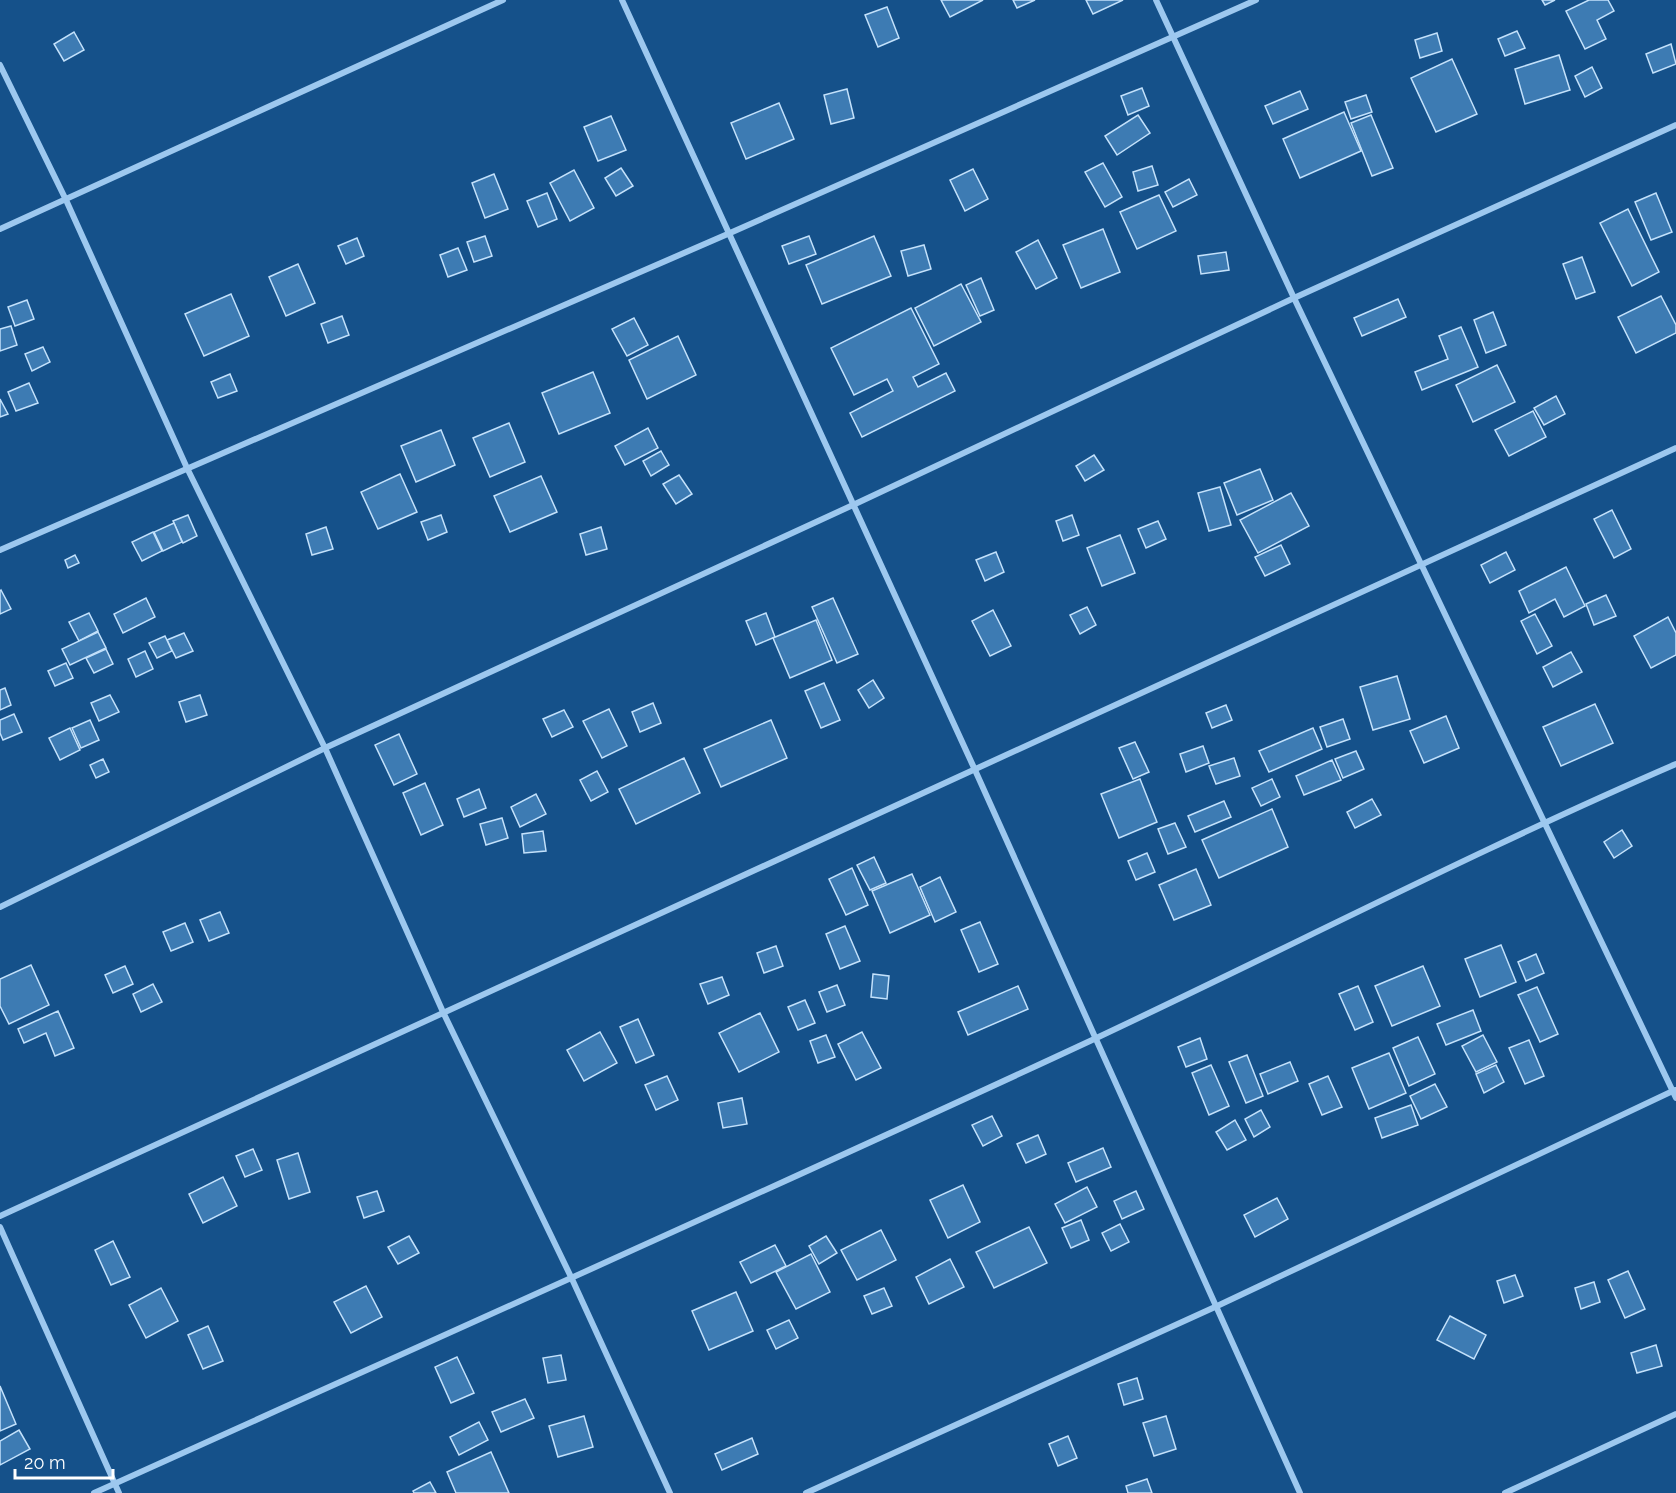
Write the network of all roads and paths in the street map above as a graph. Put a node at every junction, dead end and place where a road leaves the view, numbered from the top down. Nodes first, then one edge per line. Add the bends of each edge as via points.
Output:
1 (503, 0) edge
2 (622, 0) edge
3 (1156, 0) edge
4 (1256, 0) edge
5 (1175, 36) junction
6 (0, 65) edge
7 (1676, 125) edge
8 (66, 200) junction
9 (0, 229) edge
10 (730, 233) junction
11 (1294, 298) junction
12 (1676, 448) edge
13 (187, 468) junction
14 (853, 506) junction
15 (0, 550) edge
16 (1421, 565) junction
17 (325, 748) junction
18 (1676, 764) edge
19 (975, 770) junction
20 (1543, 822) junction
21 (0, 907) edge
22 (443, 1012) junction
23 (1094, 1039) junction
24 (1675, 1093) edge
25 (0, 1216) edge
26 (0, 1227) edge
27 (572, 1279) junction
28 (1215, 1307) junction
29 (1676, 1414) edge
30 (115, 1483) junction
31 (94, 1493) edge
32 (119, 1493) edge
33 (670, 1493) edge
34 (806, 1493) edge
35 (1300, 1493) edge
36 (1505, 1493) edge

1 - 8 street
2 - 10 street
3 - 5 street
4 - 5 street
5 - 10 street
5 - 11 street
6 - 8 street
7 - 11 street
8 - 9 street
8 - 13 street
10 - 13 street
10 - 14 street
11 - 14 street
11 - 16 street
12 - 16 street
13 - 15 street
13 - 17 street
14 - 17 street
14 - 19 street
16 - 19 street
16 - 20 street
17 - 21 street
17 - 22 street
18 - 20 street
19 - 22 street
19 - 23 street
20 - 23 street
20 - 24 street
22 - 25 street
22 - 27 street
23 - 27 street
23 - 28 street
24 - 28 street
26 - 30 street
27 - 30 street
27 - 33 street
28 - 34 street
28 - 35 street
29 - 36 street
30 - 31 street
30 - 32 street

